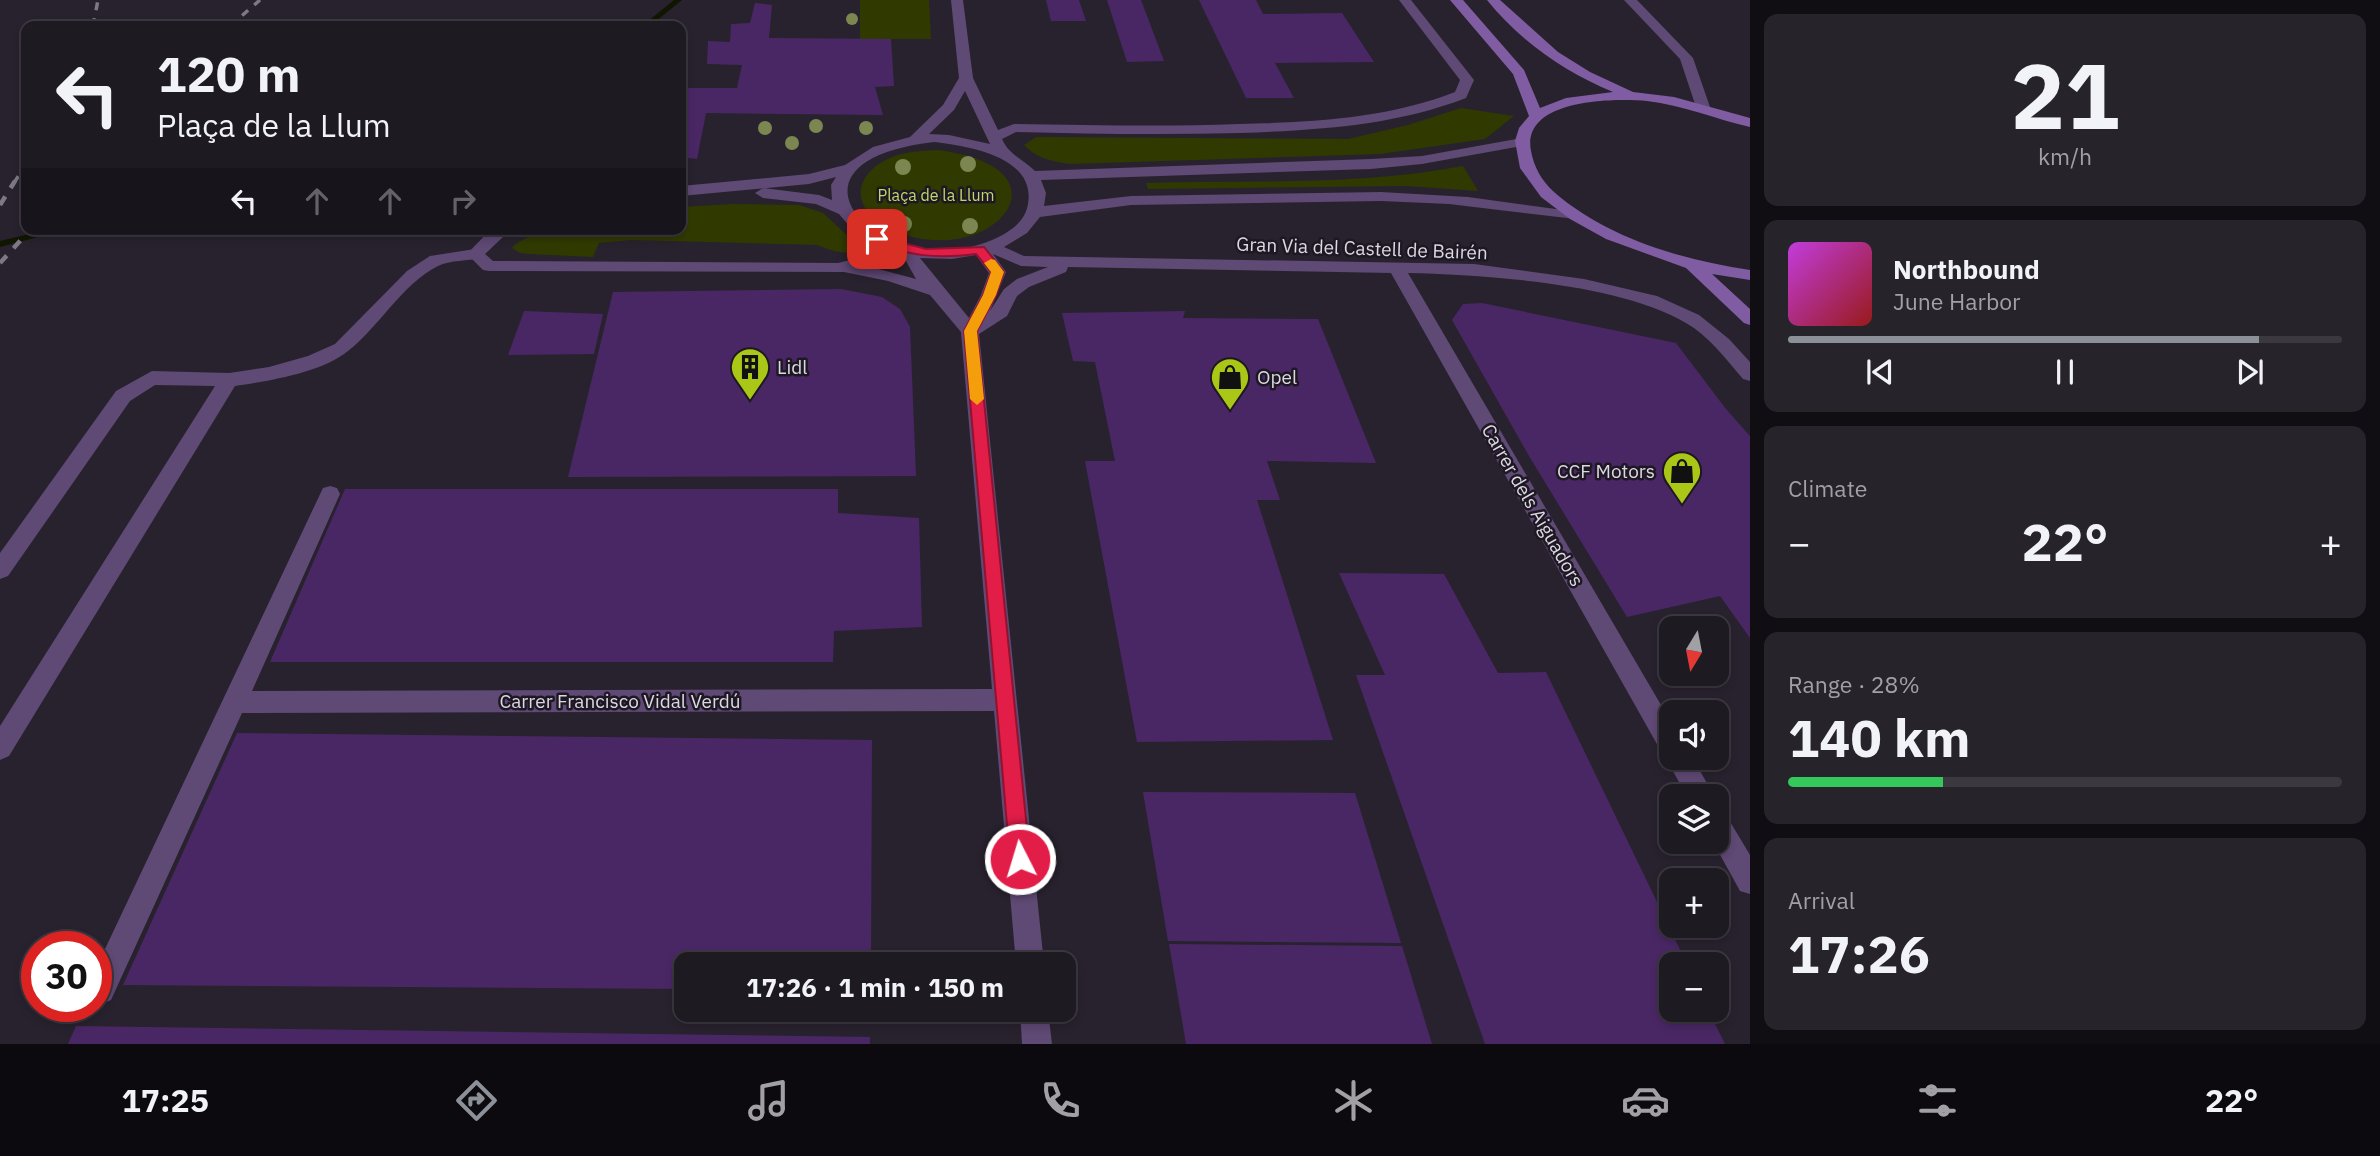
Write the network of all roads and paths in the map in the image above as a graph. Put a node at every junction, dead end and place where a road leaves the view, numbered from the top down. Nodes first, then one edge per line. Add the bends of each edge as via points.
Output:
1 (957, 0) edge
2 (1405, 0) edge
3 (1456, 0) edge
4 (1493, 0) edge
5 (1630, 0) edge
6 (966, 78) junction
7 (1638, 97) junction
8 (1703, 107) junction
9 (1536, 116) junction
10 (1750, 123) edge
11 (916, 139) junction
12 (1522, 142) junction
13 (998, 145) junction
14 (850, 168) junction
15 (1030, 176) junction
16 (730, 188) junction
17 (686, 191) edge
18 (844, 210) junction
19 (1034, 213) junction
20 (1578, 217) junction
21 (495, 235) edge
22 (901, 248) junction
23 (985, 248) junction
24 (474, 254) junction
25 (1073, 264) junction
26 (1693, 265) junction
27 (1395, 266) junction
28 (838, 268) junction
29 (1750, 275) edge
30 (933, 290) junction
31 (1750, 319) edge
32 (970, 331) junction
33 (1750, 374) edge
34 (229, 380) junction
35 (330, 494) dead end
36 (0, 570) edge
37 (1005, 700) junction
38 (235, 702) junction
39 (1659, 724) edge
40 (0, 748) edge
41 (1729, 845) edge
42 (1750, 881) edge
43 (1029, 952) edge
44 (112, 968) edge
45 (1035, 1022) edge
46 (1037, 1044) edge

1 - 6 street
2 - 13 street via 1467,80 1461,95 1394,117 1306,126 1014,128
3 - 9 main road via 1519,72
4 - 7 main road via 1556,59
5 - 8 street via 1686,58
6 - 11 street via 948,107
6 - 13 street
7 - 8 main road
7 - 9 main road via 1572,100
8 - 10 main road
9 - 12 main road via 1525,128
11 - 13 street
11 - 14 street via 871,152
12 - 15 street via 1370,164
12 - 20 main road via 1534,178
13 - 15 street
14 - 16 street via 809,179
14 - 18 street via 841,188
15 - 19 street via 1037,194
16 - 17 street
16 - 18 street via 819,200
18 - 22 street via 862,231
19 - 20 street via 1125,201 1375,197 1466,201
19 - 23 street via 1018,232
20 - 26 main road via 1631,244
21 - 24 street
22 - 23 street via 944,254
22 - 28 street
22 - 30 street
23 - 25 street, Gran Via del Castell de Bairén via 1021,261
23 - 32 street via 998,272
24 - 28 street via 489,266
24 - 34 street via 436,260 413,275 341,348 269,374
25 - 27 street, Gran Via del Castell de Bairén
25 - 32 street via 1023,283 1010,293 1001,312
26 - 29 main road
26 - 31 main road
27 - 33 street, Gran Via del Castell de Bairén via 1474,269 1651,300 1693,319 1723,343
27 - 39 street, Carrer dels Aiguadors
28 - 30 street via 891,276
30 - 32 street
32 - 37 street
34 - 36 street via 152,378 123,396
34 - 40 street
35 - 38 street
37 - 38 street, Carrer Francisco Vidal Verdú
37 - 43 street
38 - 44 street
41 - 42 street
45 - 46 street

